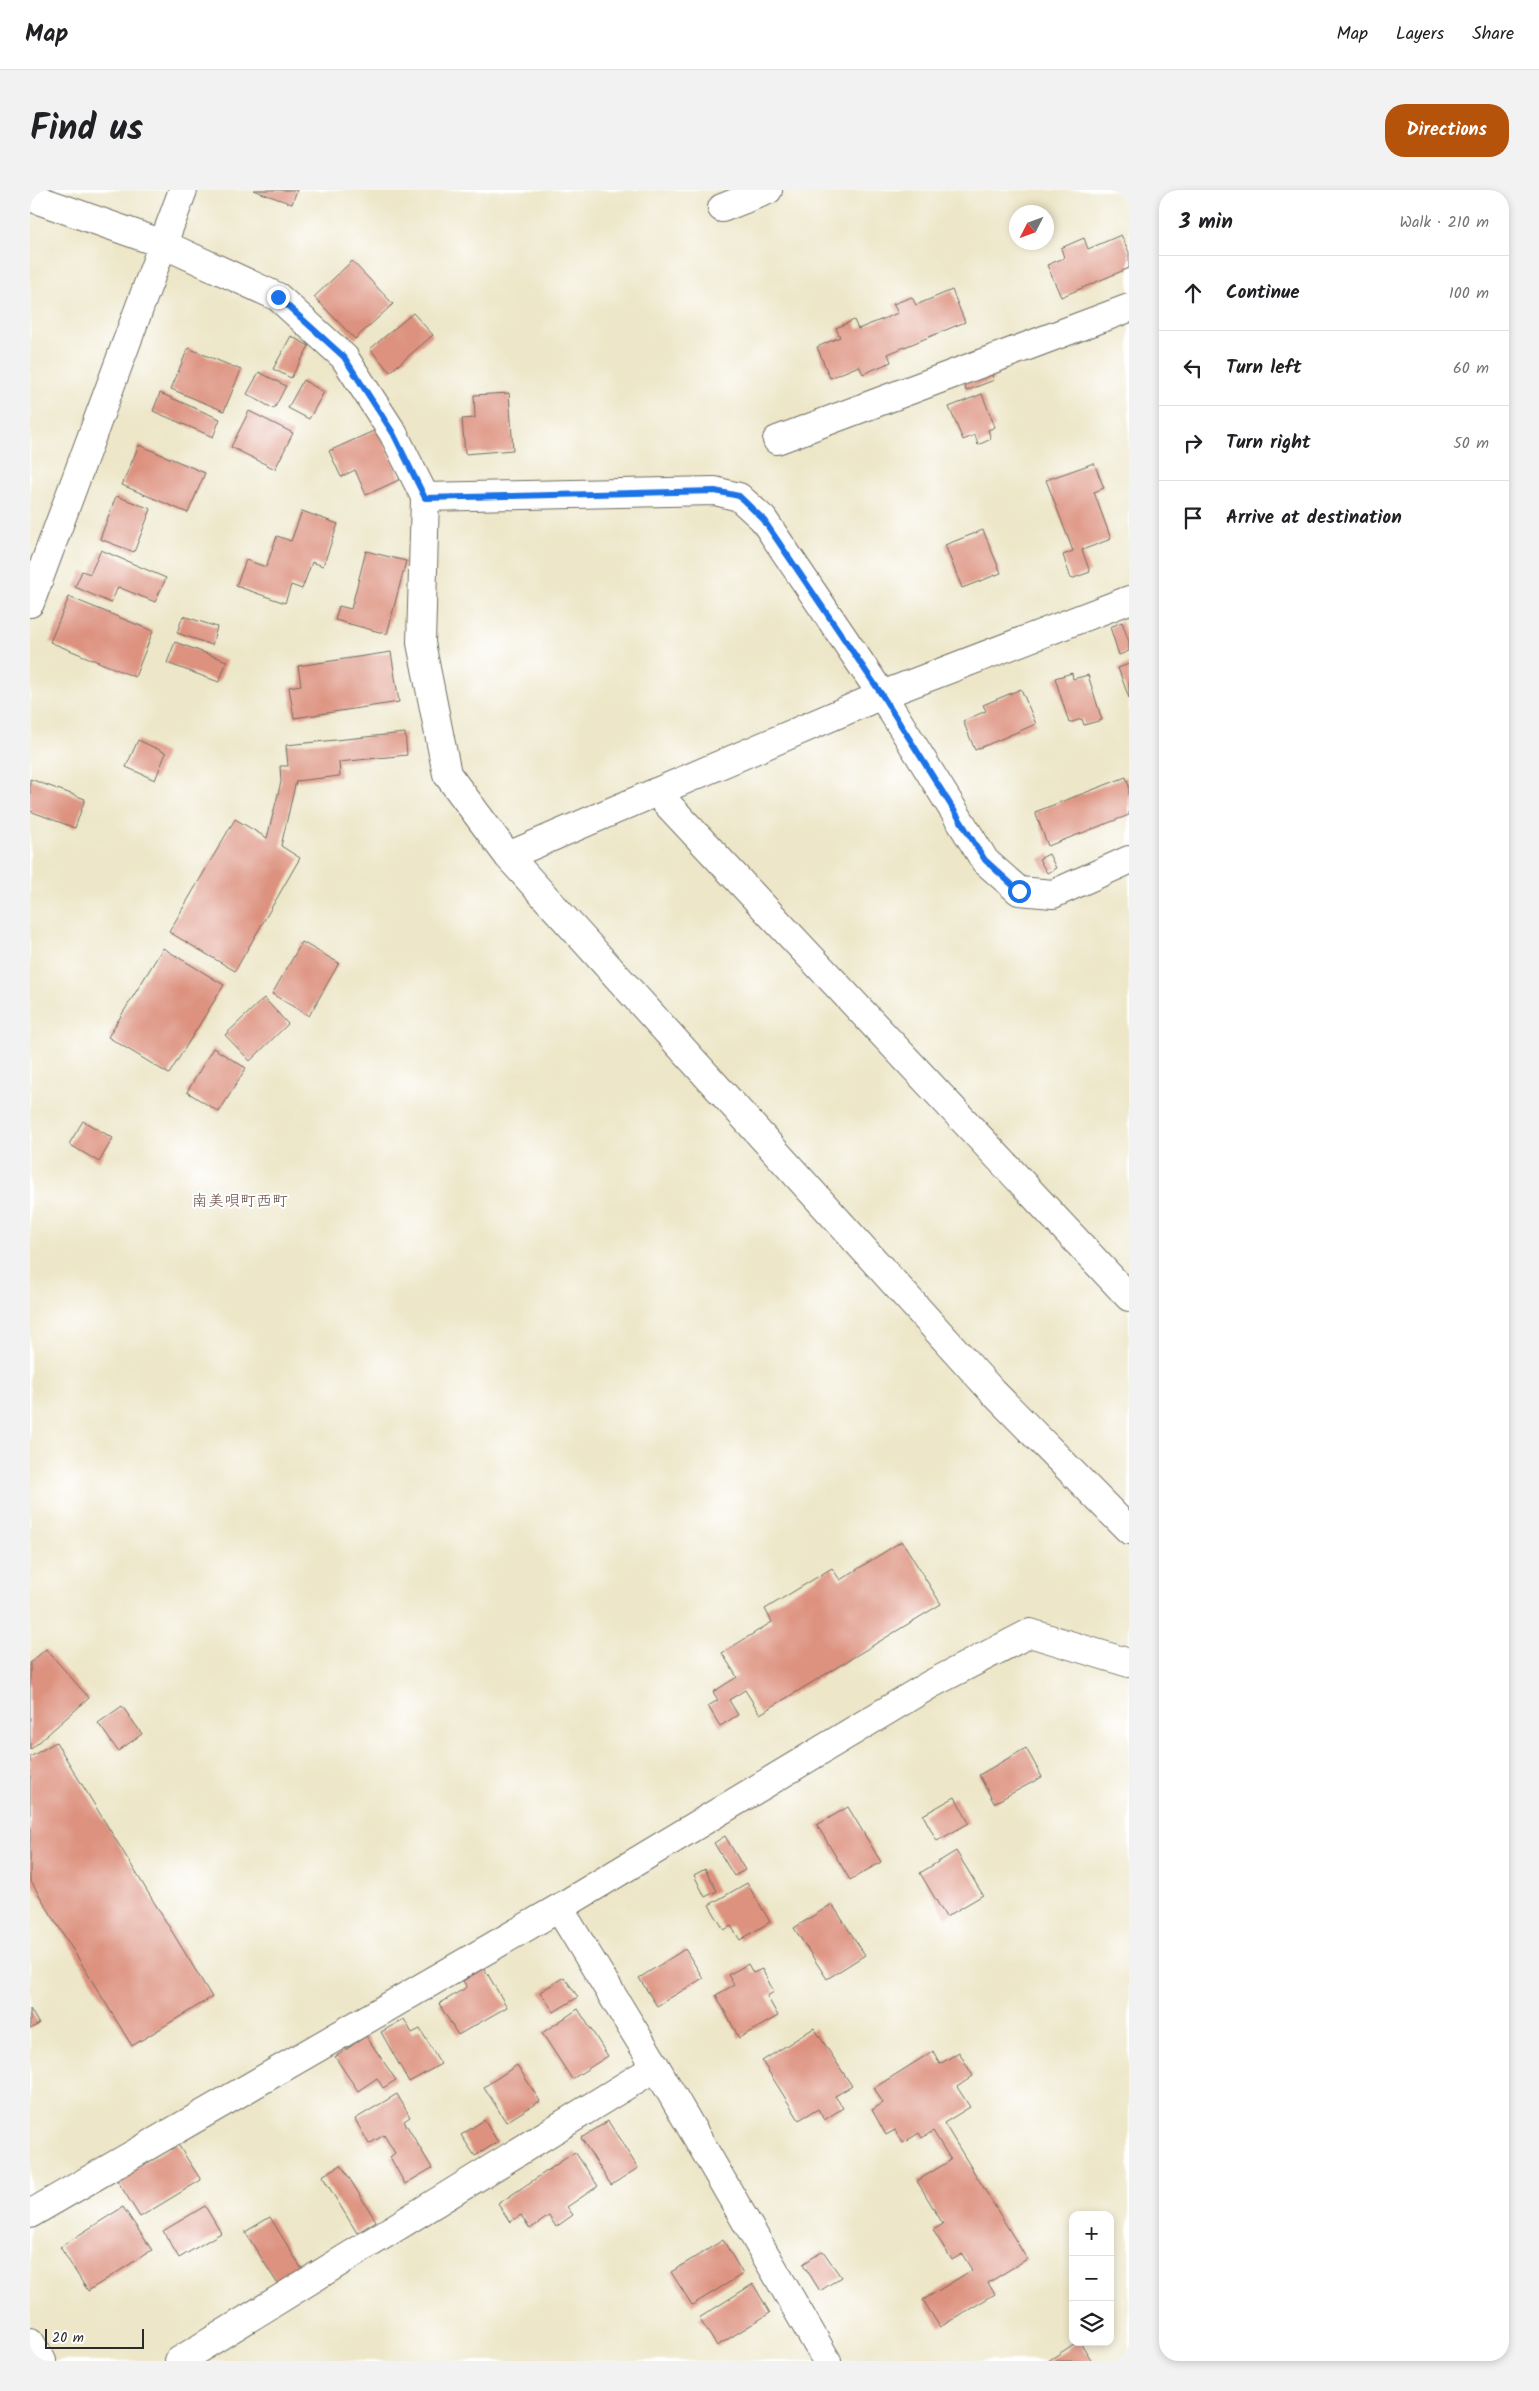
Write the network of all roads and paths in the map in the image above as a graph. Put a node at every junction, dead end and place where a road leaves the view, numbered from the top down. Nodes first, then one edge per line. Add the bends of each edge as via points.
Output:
1 (183, 190) edge
2 (768, 190) edge
3 (30, 197) edge
4 (722, 208) dead end
5 (163, 244) junction
6 (1129, 308) edge
7 (777, 440) dead end
8 (425, 498) junction
9 (1129, 600) edge
10 (30, 603) edge
11 (882, 695) junction
12 (656, 792) junction
13 (508, 856) junction
14 (1129, 860) edge
15 (1129, 1297) edge
16 (1129, 1530) edge
17 (1129, 1662) edge
18 (559, 1908) junction
19 (656, 2067) junction
20 (30, 2214) edge
21 (30, 2342) edge
22 (42, 2361) edge
23 (179, 2361) edge
24 (827, 2361) edge

1 - 5 street
2 - 4 street
3 - 5 street
5 - 8 street via 278,297 344,357 393,433
5 - 10 street
6 - 7 street
8 - 11 street via 715,491 739,496 763,519
8 - 13 street via 421,643 447,774
9 - 11 street
11 - 12 street
11 - 14 street via 985,860 1019,891 1053,894
12 - 13 street
12 - 15 street
13 - 16 street via 992,1391
17 - 18 street via 1030,1633 931,1684
18 - 19 street
18 - 20 street
19 - 23 street
19 - 24 street
21 - 22 street

